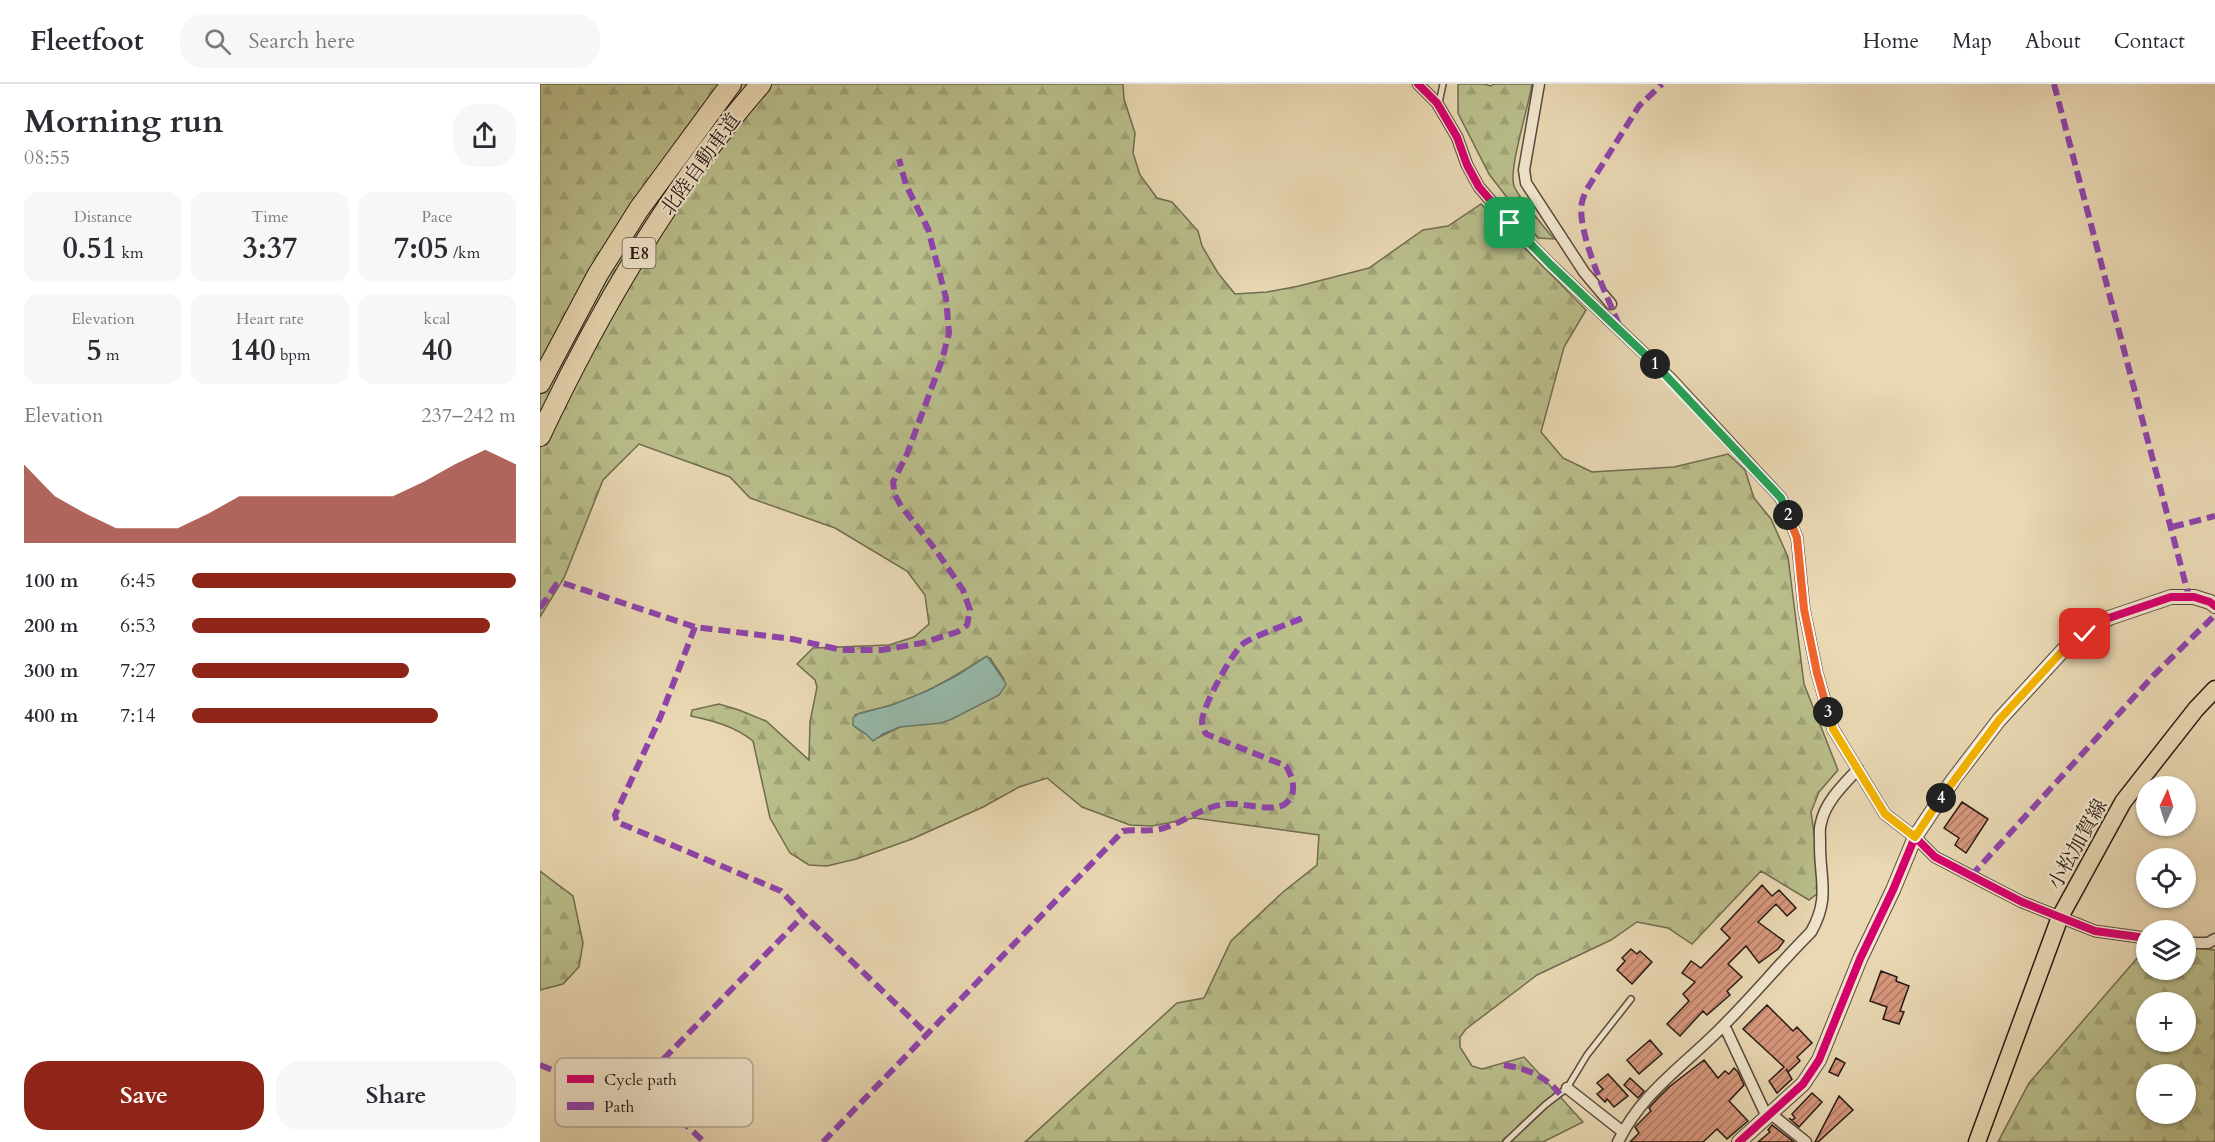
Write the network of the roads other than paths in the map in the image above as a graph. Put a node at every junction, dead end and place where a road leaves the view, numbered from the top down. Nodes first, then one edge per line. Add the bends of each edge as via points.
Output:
1 (731, 84) edge
2 (761, 84) edge
3 (1418, 84) edge
4 (1443, 84) edge
5 (1539, 84) edge
6 (1439, 106) junction
7 (1611, 304) dead end
8 (540, 383) edge
9 (540, 436) edge
10 (2215, 606) edge
11 (2215, 689) edge
12 (1858, 769) junction
13 (1915, 837) junction
14 (2060, 917) junction
15 (2136, 937) edge
16 (2215, 939) edge
17 (2196, 943) edge
18 (1631, 999) dead end
19 (1724, 1025) junction
20 (1567, 1088) junction
21 (1769, 1116) junction
22 (1620, 1137) edge
23 (1506, 1142) edge
24 (1739, 1142) edge
25 (1806, 1142) edge
26 (1977, 1142) edge

1 - 8 highway, 北陸自動車道 / E8 via 639,209 598,274
2 - 9 highway, 北陸自動車道 / E8 via 662,216 618,286
3 - 6 street
4 - 6 lane
5 - 7 street via 1524,170 1526,183 1584,273
6 - 12 street via 1479,187 1494,205 1670,378 1781,498 1797,538 1804,609 1817,673 1833,729
10 - 13 street via 2194,597 2171,597 2109,618 2066,647 1999,720
11 - 14 main road, 小松加賀線 via 2123,802
12 - 13 street via 1885,814
12 - 19 street via 1821,822 1824,897 1820,917 1811,932
13 - 14 street via 1935,857 1962,872
13 - 21 street via 1819,1060 1803,1084
14 - 15 street via 2095,931
14 - 26 main road, 小松加賀線
16 - 17 street
18 - 20 lane via 1587,1055
19 - 21 street
19 - 22 street via 1644,1100
20 - 22 street
20 - 23 lane
21 - 24 street
21 - 25 street

